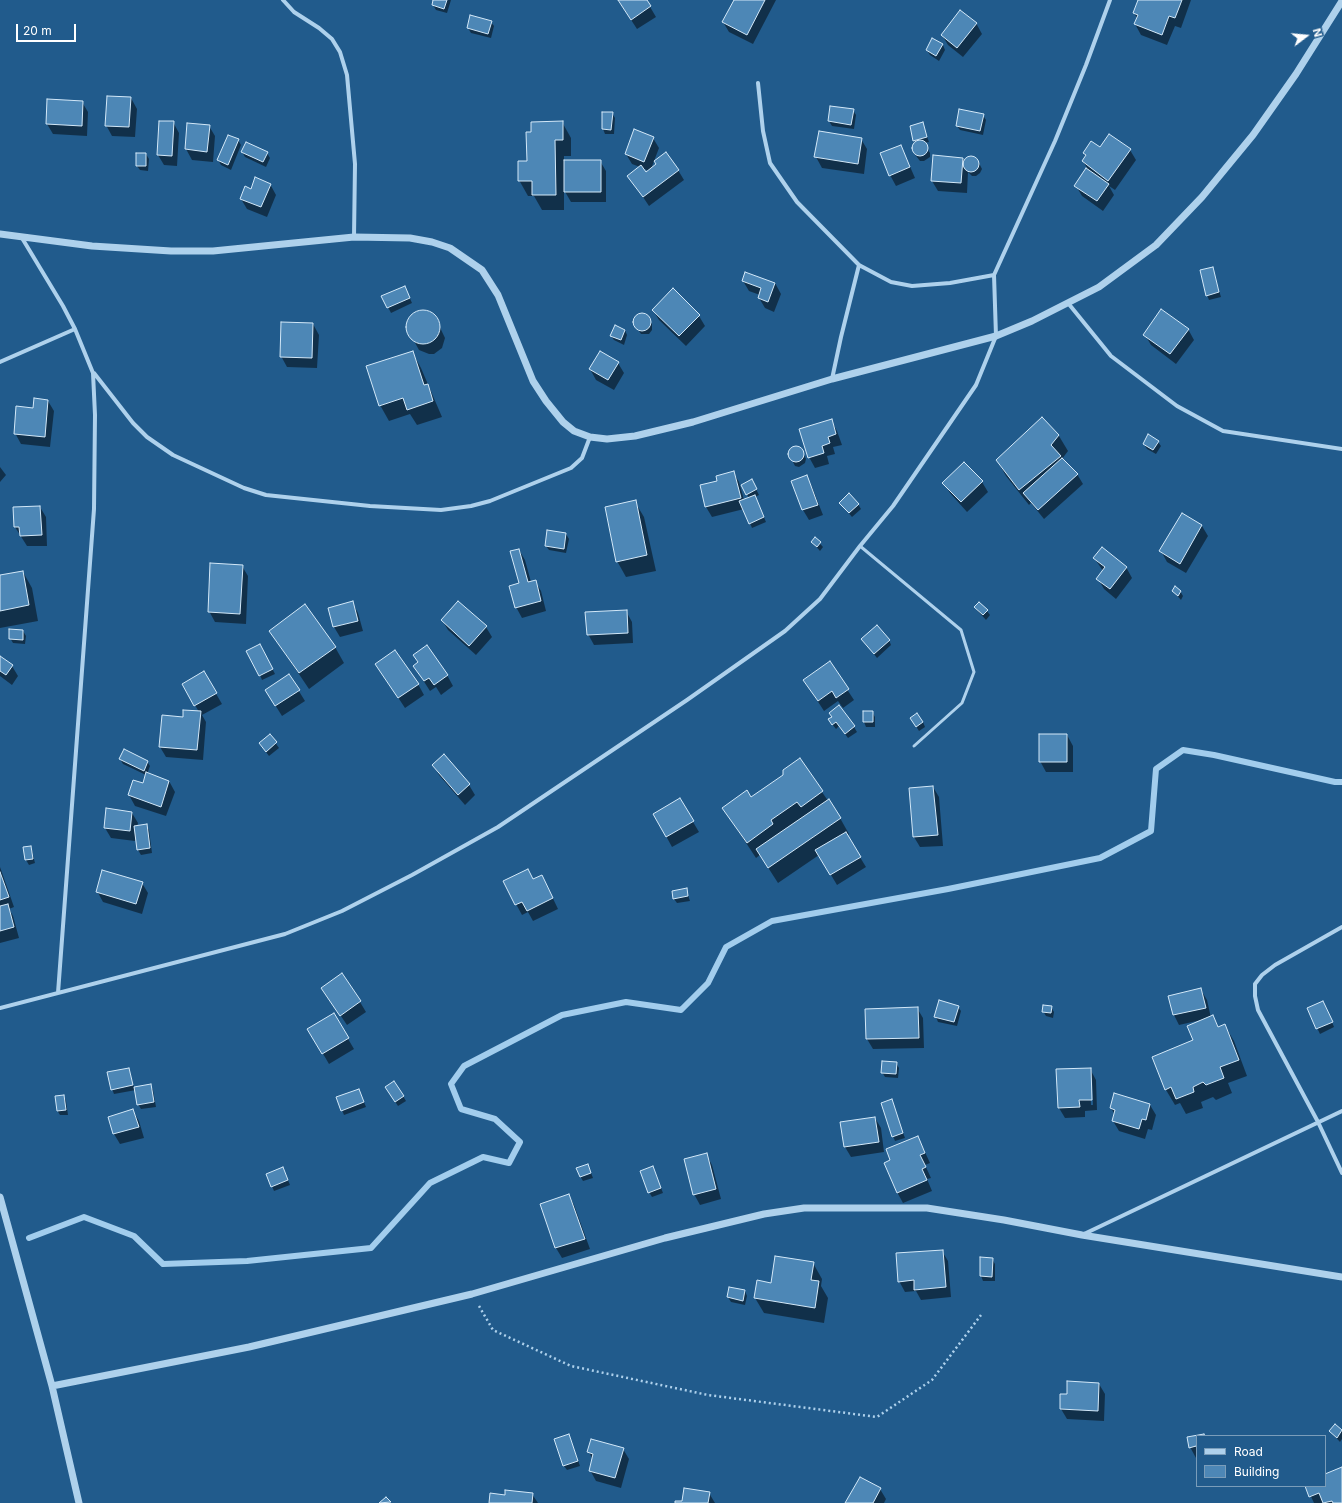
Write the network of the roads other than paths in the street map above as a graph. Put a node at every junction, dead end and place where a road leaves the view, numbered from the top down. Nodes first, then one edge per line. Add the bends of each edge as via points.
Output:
1 (283, 0) edge
2 (1110, 0) edge
3 (1342, 0) edge
4 (758, 83) dead end
5 (0, 234) edge
6 (354, 237) junction
7 (22, 238) junction
8 (859, 266) junction
9 (994, 275) junction
10 (1068, 303) junction
11 (75, 328) junction
12 (996, 336) junction
13 (0, 362) edge
14 (93, 373) junction
15 (832, 379) junction
16 (590, 437) junction
17 (1342, 450) edge
18 (860, 546) junction
19 (914, 746) dead end
20 (1342, 927) edge
21 (58, 993) junction
22 (0, 1008) edge
23 (1342, 1111) edge
24 (1318, 1122) junction
25 (1342, 1173) edge
26 (0, 1197) edge
27 (1082, 1235) junction
28 (1342, 1277) edge
29 (52, 1386) junction
30 (78, 1503) edge

1 - 6 street via 294,12 332,39 340,52 347,75 355,164
2 - 9 street via 1055,141
3 - 10 street via 1296,74 1253,135 1180,222 1156,245 1099,287
4 - 8 street via 763,131 770,163 797,202
5 - 7 street
6 - 7 street via 213,251 92,246
6 - 16 street via 410,238 432,242 450,248 482,270 498,295 533,380 546,401 574,431
7 - 11 street
8 - 9 street via 891,282 912,286 944,284
8 - 15 street
9 - 12 street
10 - 12 street
10 - 17 street via 1111,356 1177,406 1223,431
11 - 13 street
11 - 14 street
12 - 15 street
12 - 18 street via 976,385 894,506
14 - 16 street via 133,423 147,437 173,455 244,488 273,496 440,510 471,506 490,501 571,468 582,458
14 - 21 street via 94,509
15 - 16 street via 656,432 616,438
18 - 19 lane via 960,630 974,672 962,703
18 - 21 street via 820,599 762,648 498,827 418,872 342,912 286,934
20 - 24 street via 1275,965 1255,984 1254,996 1258,1010
21 - 22 street
23 - 24 street
24 - 25 street
24 - 27 street
26 - 29 street
27 - 28 street
27 - 29 street via 927,1208 784,1210 665,1238 472,1294 249,1347
29 - 30 street

